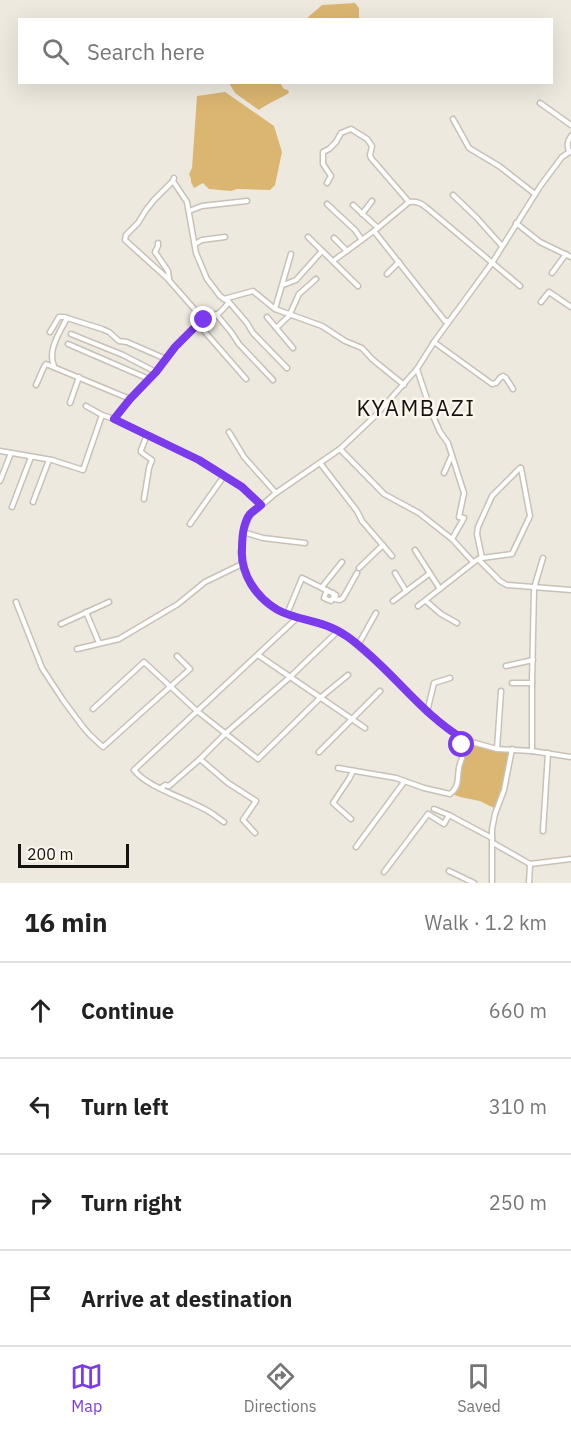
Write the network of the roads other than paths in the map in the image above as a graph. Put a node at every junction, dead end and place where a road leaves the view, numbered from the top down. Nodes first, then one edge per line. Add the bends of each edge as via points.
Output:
1 (540, 103) dead end
2 (453, 119) dead end
3 (571, 125) edge
4 (571, 136) edge
5 (570, 152) edge
6 (327, 183) dead end
7 (535, 194) junction
8 (453, 195) dead end
9 (247, 201) dead end
10 (372, 201) dead end
11 (409, 202) junction
12 (327, 204) dead end
13 (353, 205) dead end
14 (189, 212) junction
15 (362, 214) junction
16 (516, 223) junction
17 (376, 230) junction
18 (225, 237) dead end
19 (308, 237) dead end
20 (334, 238) dead end
21 (363, 240) junction
22 (158, 243) dead end
23 (195, 244) junction
24 (501, 246) junction
25 (322, 251) junction
26 (347, 251) junction
27 (291, 254) dead end
28 (566, 254) junction
29 (571, 257) edge
30 (333, 261) junction
31 (399, 261) junction
32 (492, 262) junction
33 (552, 273) dead end
34 (387, 274) dead end
35 (316, 279) dead end
36 (169, 280) junction
37 (283, 285) junction
38 (358, 286) dead end
39 (520, 286) dead end
40 (224, 298) junction
41 (229, 302) junction
42 (541, 302) dead end
43 (571, 306) edge
44 (275, 309) junction
45 (216, 314) junction
46 (289, 314) junction
47 (267, 317) dead end
48 (67, 318) junction
49 (203, 319) junction
50 (449, 321) junction
51 (198, 324) junction
52 (276, 328) junction
53 (50, 332) dead end
54 (71, 334) dead end
55 (434, 342) junction
56 (68, 344) dead end
57 (293, 348) dead end
58 (166, 359) junction
59 (54, 367) junction
60 (287, 368) dead end
61 (417, 369) junction
62 (156, 372) junction
63 (79, 377) junction
64 (149, 379) junction
65 (246, 379) dead end
66 (273, 380) dead end
67 (36, 385) dead end
68 (404, 386) junction
69 (513, 389) dead end
70 (130, 399) junction
71 (70, 403) dead end
72 (86, 406) dead end
73 (102, 415) junction
74 (114, 419) junction
75 (229, 432) dead end
76 (147, 435) junction
77 (340, 449) junction
78 (0, 451) edge
79 (11, 453) junction
80 (31, 457) junction
81 (451, 457) junction
82 (49, 460) junction
83 (320, 464) junction
84 (444, 473) dead end
85 (224, 476) junction
86 (0, 480) edge
87 (276, 493) junction
88 (144, 499) dead end
89 (33, 502) dead end
90 (261, 505) junction
91 (12, 507) dead end
92 (190, 524) dead end
93 (243, 532) junction
94 (452, 539) junction
95 (305, 543) dead end
96 (383, 545) junction
97 (414, 550) dead end
98 (392, 556) dead end
99 (543, 558) dead end
100 (478, 560) junction
101 (342, 562) dead end
102 (242, 564) junction
103 (395, 573) dead end
104 (429, 573) junction
105 (322, 587) junction
106 (534, 588) junction
107 (440, 589) junction
108 (327, 590) junction
109 (571, 590) edge
110 (406, 591) junction
111 (335, 594) junction
112 (393, 601) dead end
113 (426, 601) junction
114 (16, 602) dead end
115 (109, 602) dead end
116 (418, 606) dead end
117 (86, 612) junction
118 (376, 613) dead end
119 (287, 614) junction
120 (297, 618) junction
121 (457, 623) dead end
122 (61, 624) dead end
123 (338, 631) junction
124 (99, 643) junction
125 (358, 645) junction
126 (77, 649) dead end
127 (258, 655) junction
128 (177, 656) dead end
129 (533, 660) junction
130 (506, 666) dead end
131 (348, 675) dead end
132 (290, 677) junction
133 (450, 678) dead end
134 (512, 683) dead end
135 (532, 683) junction
136 (171, 687) junction
137 (380, 690) dead end
138 (501, 692) dead end
139 (320, 698) junction
140 (93, 709) dead end
141 (197, 711) junction
142 (427, 712) junction
143 (352, 719) junction
144 (365, 728) dead end
145 (226, 733) junction
146 (465, 740) junction
147 (497, 749) junction
148 (512, 749) junction
149 (532, 751) junction
150 (319, 752) dead end
151 (548, 753) junction
152 (571, 757) edge
153 (200, 759) junction
154 (338, 768) dead end
155 (353, 771) junction
156 (404, 782) junction
157 (161, 788) junction
158 (434, 809) dead end
159 (449, 815) junction
160 (351, 819) dead end
161 (224, 822) dead end
162 (543, 831) dead end
163 (255, 833) dead end
164 (492, 840) junction
165 (356, 847) dead end
166 (571, 859) edge
167 (530, 864) junction
168 (449, 871) dead end
169 (384, 872) dead end
170 (474, 883) edge
171 (492, 883) edge
172 (529, 883) edge

1 - 3 street
2 - 7 street via 469,148 499,165
4 - 5 street via 567,146
5 - 7 street
6 - 11 street via 331,176 323,164 323,152 330,149 341,133 351,129 367,139 372,146 371,158
7 - 16 street
8 - 24 street
9 - 14 street via 202,206
10 - 15 street
11 - 17 street
11 - 32 street via 421,203
12 - 21 street
13 - 15 street
14 - 23 street
14 - 36 street via 174,180 124,237
15 - 17 street
16 - 24 street
16 - 28 street via 540,242
17 - 21 street
17 - 31 street
18 - 23 street
19 - 25 street
20 - 26 street
21 - 26 street
22 - 36 street via 155,252 168,271
23 - 40 street via 207,279
24 - 32 street
25 - 30 street
25 - 37 street via 296,280
26 - 30 street
27 - 37 street
28 - 29 street
28 - 33 street
30 - 38 street
31 - 34 street
31 - 50 street via 445,321
32 - 39 street
32 - 50 street
35 - 46 street via 299,294
36 - 49 street
37 - 44 street
40 - 41 street
40 - 44 street via 253,291
41 - 45 street
41 - 60 street
42 - 43 street via 549,292
44 - 46 street
45 - 49 street
45 - 66 street
46 - 52 street
46 - 68 street via 322,326 362,348
47 - 52 street
48 - 53 street via 59,317
48 - 58 street via 102,329 119,341
48 - 59 street via 54,345
49 - 51 street
50 - 55 street
51 - 58 street
51 - 65 street
52 - 57 street
54 - 62 street
55 - 61 street
55 - 69 street via 492,384 503,376
56 - 64 street
58 - 62 street
59 - 63 street
59 - 67 street via 46,364
61 - 68 street
61 - 81 street
62 - 64 street
63 - 70 street
63 - 71 street
64 - 70 street
68 - 77 street
70 - 74 street
72 - 73 street
73 - 74 street
73 - 82 street via 83,470
74 - 76 street
75 - 87 street via 244,457
76 - 85 street
76 - 88 street via 141,452 152,460
77 - 83 street
77 - 94 street via 384,494 419,513
78 - 79 street
79 - 80 street
79 - 86 street
80 - 82 street
80 - 91 street
81 - 84 street
81 - 94 street via 464,493 459,516 464,519
82 - 89 street
83 - 87 street
83 - 96 street
85 - 90 street
85 - 92 street
87 - 90 street
90 - 93 street via 250,515
93 - 95 street
93 - 102 street
94 - 100 street
96 - 98 street
96 - 111 street via 358,570 343,598 335,599
97 - 104 street
99 - 106 street
100 - 100 street via 478,526 492,496 521,468 530,516 512,554
100 - 106 street via 507,585
100 - 107 street
101 - 105 street
102 - 119 street via 260,597
102 - 124 street via 205,582 178,604 119,639
103 - 110 street
104 - 107 street
104 - 110 street
105 - 108 street
105 - 119 street via 302,578
106 - 109 street
106 - 129 street
107 - 113 street
108 - 111 street
108 - 111 street via 324,598 331,601
110 - 112 street
113 - 116 street
113 - 121 street
114 - 136 street via 42,668 83,727 103,747
115 - 117 street
117 - 122 street
117 - 124 street
118 - 125 street
119 - 120 street
120 - 123 street
120 - 127 street
123 - 125 street
123 - 132 street
124 - 126 street
125 - 142 street
127 - 132 street
127 - 141 street
128 - 136 street via 190,669
129 - 130 street
129 - 135 street
131 - 139 street
132 - 139 street
132 - 145 street
133 - 142 street via 435,683
134 - 135 street
135 - 149 street
136 - 140 street via 144,662
136 - 141 street
137 - 143 street
138 - 147 street
139 - 143 street
139 - 145 street via 258,759
141 - 145 street
141 - 157 street via 134,770
142 - 146 street
143 - 144 street
143 - 150 street
145 - 153 street
146 - 147 street
146 - 156 street via 458,785 450,794
147 - 148 street
148 - 149 street
148 - 164 street
149 - 151 street
151 - 152 street
151 - 162 street
153 - 157 street via 169,786
153 - 163 street via 256,801 243,819
154 - 155 street
155 - 156 street
155 - 160 street via 333,803
156 - 165 street
157 - 161 street
158 - 159 street
159 - 164 street
159 - 169 street via 444,824 428,814
164 - 167 street
164 - 171 street
166 - 167 street
167 - 172 street
168 - 170 street

